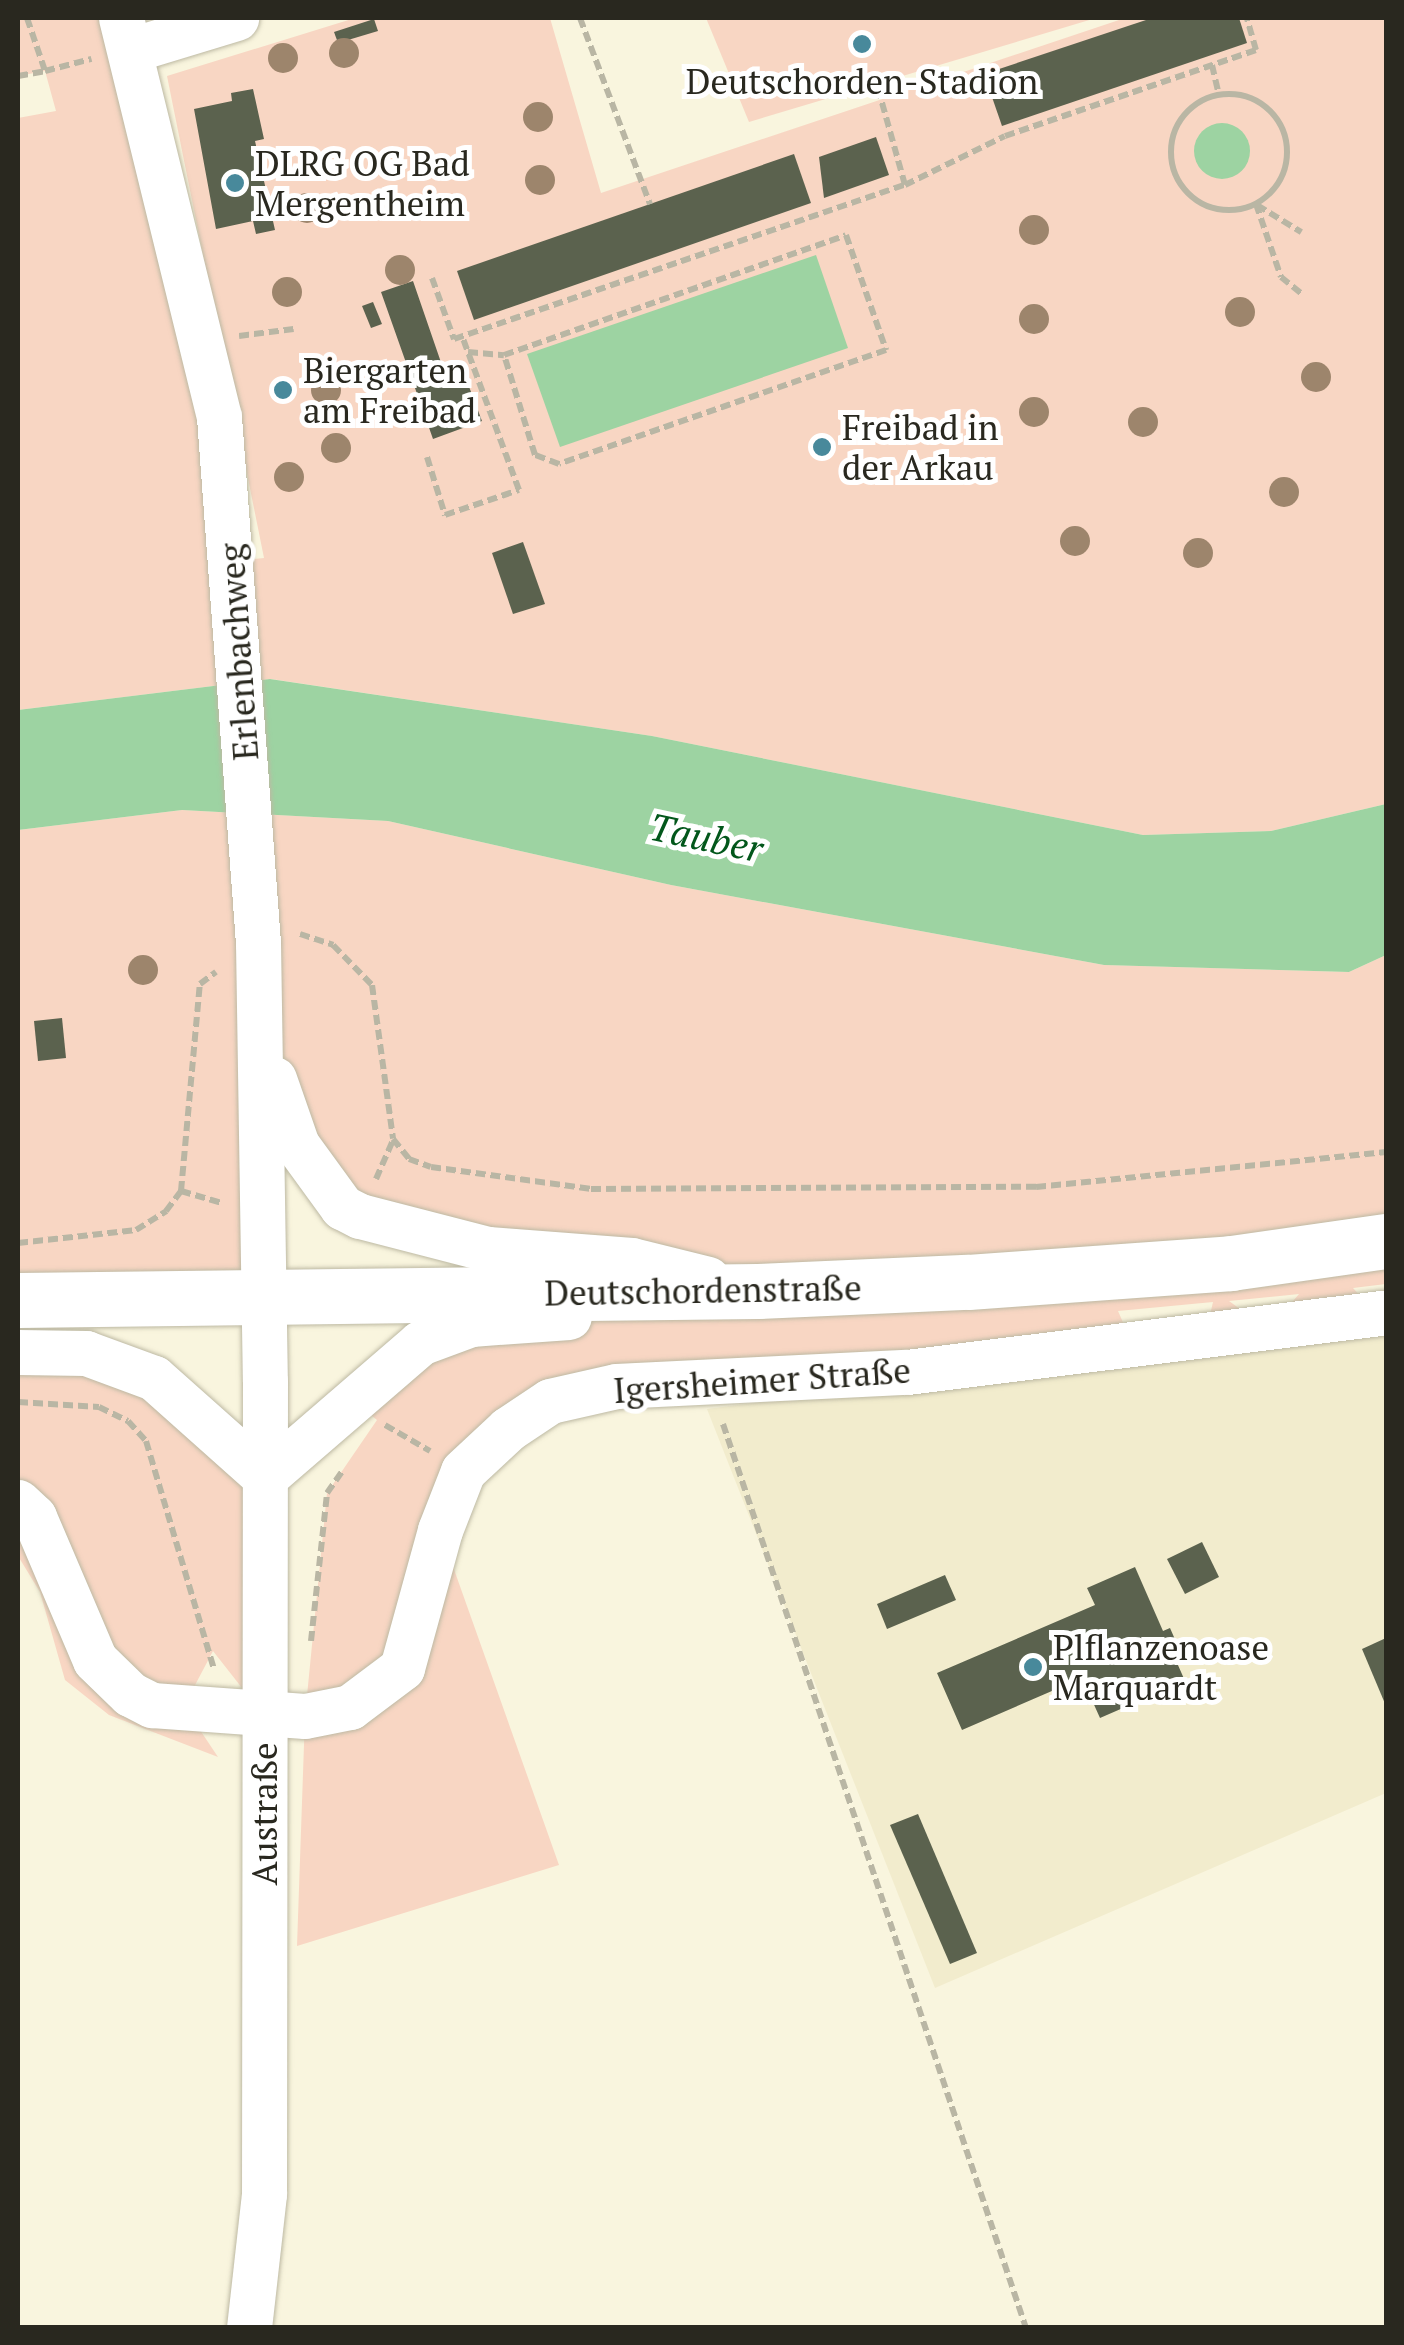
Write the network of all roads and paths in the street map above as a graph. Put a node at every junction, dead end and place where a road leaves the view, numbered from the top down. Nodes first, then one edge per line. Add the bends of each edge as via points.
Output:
1 (28, 18) edge
2 (236, 18) edge
3 (580, 18) edge
4 (1247, 18) edge
5 (126, 34) edge
6 (1212, 65) junction
7 (45, 71) junction
8 (874, 74) dead end
9 (18, 76) edge
10 (1219, 95) junction
11 (905, 186) junction
12 (650, 204) dead end
13 (1256, 204) junction
14 (1301, 232) dead end
15 (432, 278) dead end
16 (1302, 293) dead end
17 (294, 329) dead end
18 (462, 336) junction
19 (222, 338) dead end
20 (468, 352) junction
21 (504, 355) junction
22 (427, 457) dead end
23 (256, 920) junction
24 (260, 1040) junction
25 (1386, 1152) edge
26 (1386, 1241) edge
27 (18, 1242) edge
28 (758, 1291) junction
29 (265, 1299) junction
30 (18, 1300) edge
31 (1386, 1312) edge
32 (18, 1352) edge
33 (708, 1380) junction
34 (18, 1402) edge
35 (377, 1420) dead end
36 (347, 1465) dead end
37 (463, 1471) junction
38 (266, 1477) junction
39 (18, 1502) edge
40 (310, 1647) dead end
41 (216, 1710) junction
42 (264, 1716) junction
43 (249, 2328) edge
44 (1026, 2328) edge

1 - 7 path
2 - 5 street
3 - 12 path
4 - 6 path via 1256,50
5 - 7 path
5 - 23 street, Erlenbachweg via 219,417
6 - 10 path
6 - 11 path via 1005,136
7 - 9 path
8 - 11 path
10 - 13 path via 1255,100 1281,125 1287,161 1282,179
10 - 13 path via 1184,114 1170,151 1174,171 1198,202 1237,210
11 - 18 path
13 - 14 path
13 - 16 path via 1281,276
15 - 18 path via 454,339
17 - 19 path
18 - 20 path
20 - 21 path
20 - 22 path via 519,490 445,515
21 - 21 path via 846,235 886,350 559,464 535,455
23 - 24 street, Erlenbachweg
23 - 25 path via 332,946 372,985 393,1139 409,1159 430,1167 591,1189 1036,1187
23 - 27 path via 200,984 181,1192 136,1230
24 - 28 street via 297,1145 342,1207 488,1249 632,1260
24 - 29 street, Erlenbachweg
26 - 28 street, Deutschordenstraße via 1231,1263
28 - 29 street, Deutschordenstraße
28 - 38 street via 648,1312 471,1324 420,1342
29 - 30 street, Deutschordenstraße
29 - 38 street, Austraße
31 - 33 street, Igersheimer Straße via 907,1372
32 - 38 street via 86,1354 154,1378
33 - 37 street, Igersheimer Straße via 616,1386 550,1402
33 - 44 path
34 - 41 path via 100,1407 128,1421 146,1441 212,1650
35 - 37 path
36 - 40 path via 328,1493
37 - 42 street, Igersheimer Straße via 402,1668 350,1708
38 - 42 street, Austraße
39 - 41 street, Igersheimer Straße via 34,1518 95,1660 114,1681 152,1705
41 - 42 street, Igersheimer Straße
42 - 43 street, Austraße via 264,2194

